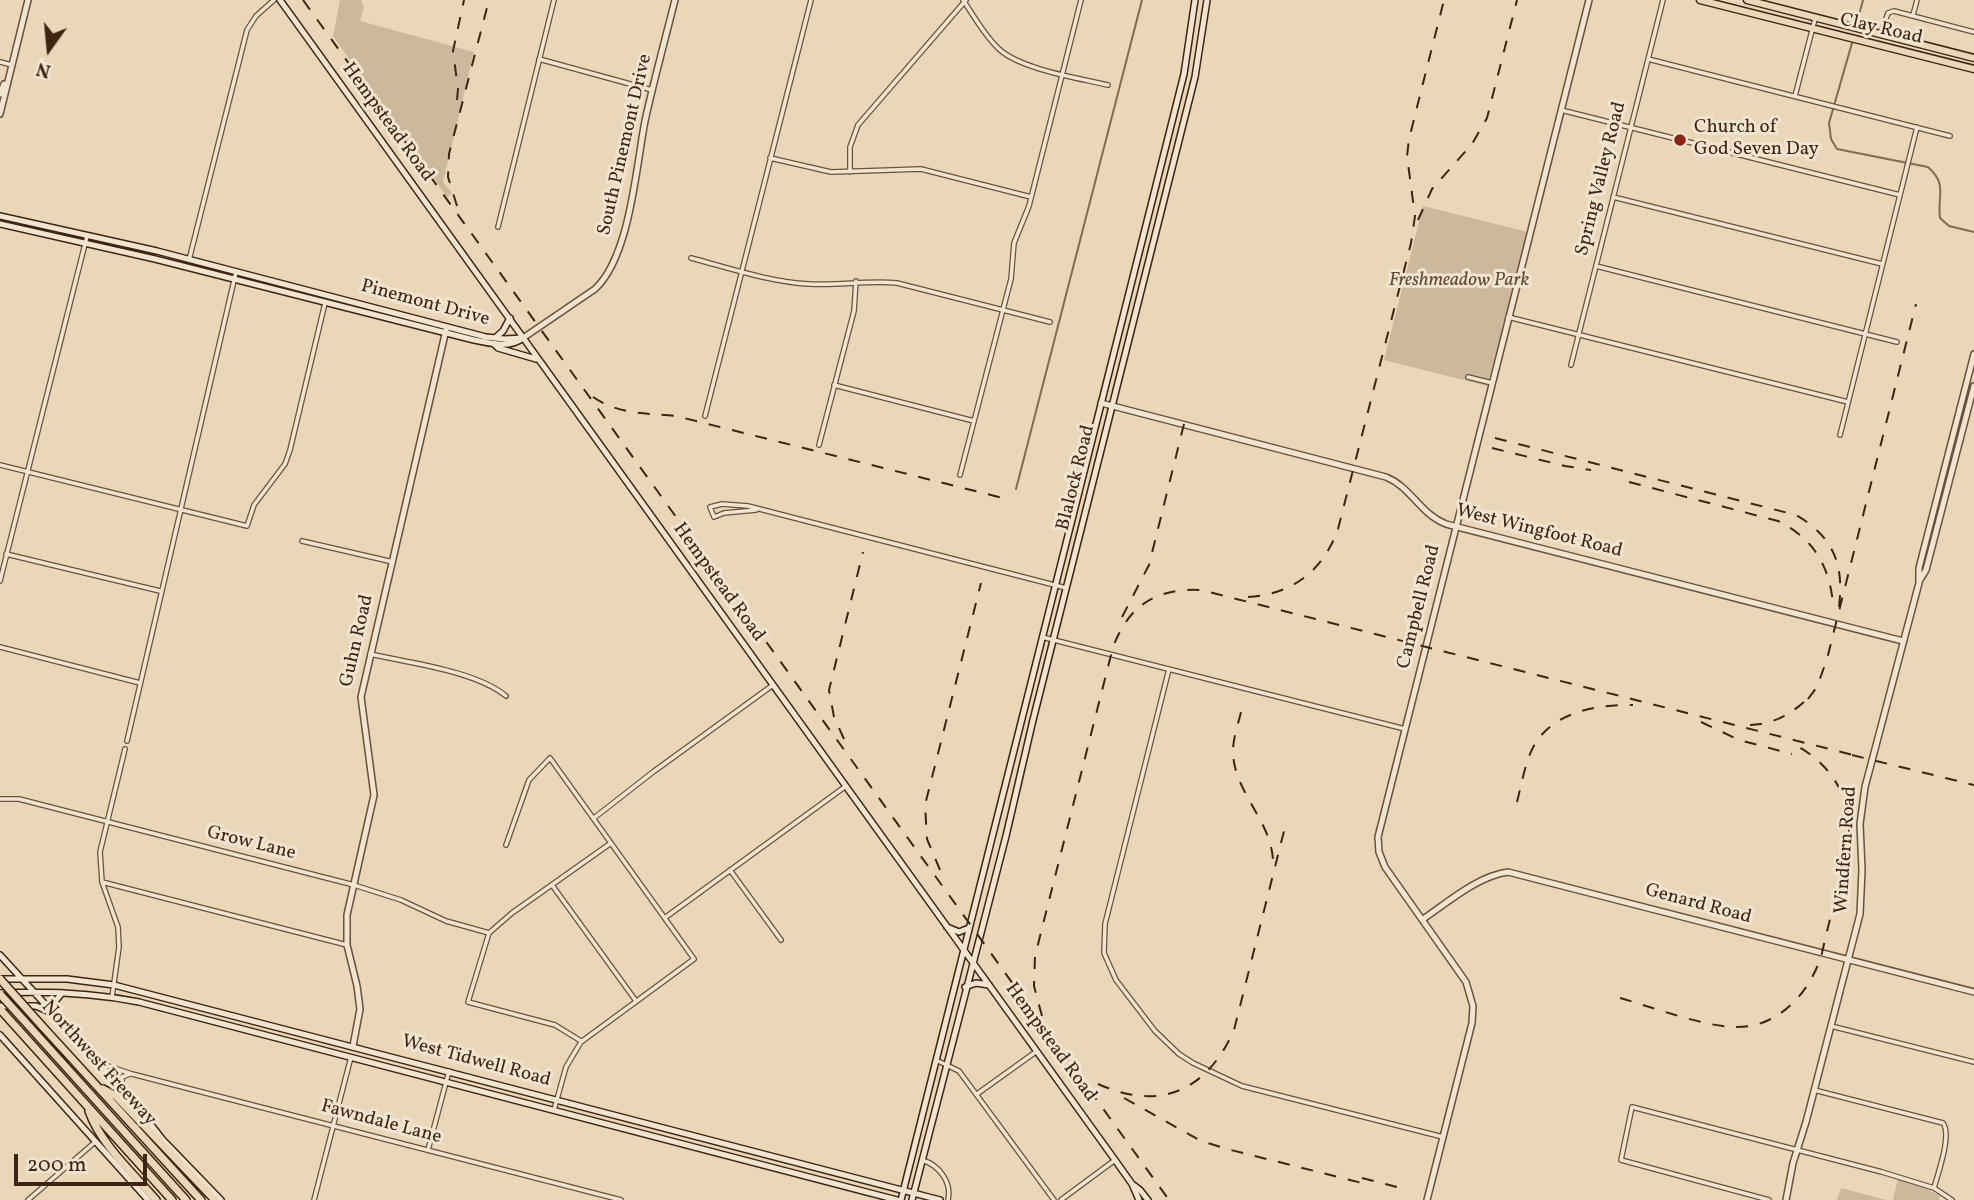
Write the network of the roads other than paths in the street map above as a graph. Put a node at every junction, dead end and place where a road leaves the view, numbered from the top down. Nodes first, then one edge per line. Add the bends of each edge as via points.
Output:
1 (28, 0) edge
2 (274, 0) edge
3 (280, 0) edge
4 (554, 0) edge
5 (676, 0) edge
6 (811, 0) edge
7 (1081, 0) edge
8 (1195, 0) edge
9 (1207, 0) edge
10 (1589, 0) edge
11 (1663, 0) edge
12 (1700, 0) edge
13 (1747, 0) edge
14 (1917, 0) edge
15 (964, 1) edge
16 (1716, 2) edge
17 (1195, 9) junction
18 (1206, 12) junction
19 (1913, 15) junction
20 (1816, 17) junction
21 (1813, 30) junction
22 (1974, 32) edge
23 (1881, 34) junction
24 (1955, 53) junction
25 (1974, 58) edge
26 (1648, 59) junction
27 (539, 60) junction
28 (0, 62) edge
29 (1951, 63) junction
30 (12, 65) junction
31 (1974, 69) edge
32 (1062, 73) junction
33 (1184, 74) junction
34 (1195, 77) junction
35 (1108, 85) dead end
36 (652, 90) junction
37 (0, 94) edge
38 (1796, 96) junction
39 (1561, 110) junction
40 (0, 114) edge
41 (1631, 127) junction
42 (1917, 127) junction
43 (1168, 136) junction
44 (1950, 136) dead end
45 (1179, 139) junction
46 (770, 158) junction
47 (850, 172) junction
48 (1900, 195) junction
49 (1031, 197) junction
50 (1613, 197) junction
51 (1151, 205) junction
52 (1162, 208) junction
53 (0, 216) edge
54 (0, 224) edge
55 (498, 228) dead end
56 (87, 236) junction
57 (85, 244) junction
58 (691, 258) dead end
59 (189, 259) junction
60 (1882, 264) junction
61 (1596, 266) junction
62 (187, 268) junction
63 (741, 271) junction
64 (1133, 271) junction
65 (236, 272) junction
66 (1145, 275) junction
67 (234, 280) junction
68 (856, 281) junction
69 (327, 295) junction
70 (325, 303) junction
71 (1002, 310) junction
72 (1508, 317) junction
73 (510, 318) junction
74 (1050, 323) dead end
75 (446, 330) junction
76 (1865, 334) junction
77 (1578, 335) junction
78 (523, 338) junction
79 (1117, 339) junction
80 (494, 341) junction
81 (1128, 342) junction
82 (1897, 342) dead end
83 (1974, 354) edge
84 (537, 359) junction
85 (1571, 365) dead end
86 (1468, 377) dead end
87 (1492, 383) junction
88 (834, 385) junction
89 (1974, 386) edge
90 (1848, 402) junction
91 (1101, 403) junction
92 (1112, 406) junction
93 (705, 416) dead end
94 (974, 421) junction
95 (1840, 435) dead end
96 (819, 445) dead end
97 (0, 465) edge
98 (28, 472) junction
99 (960, 475) dead end
100 (1077, 498) junction
101 (1088, 501) junction
102 (181, 510) junction
103 (756, 510) junction
104 (1456, 527) junction
105 (302, 541) dead end
106 (6, 554) junction
107 (393, 562) junction
108 (0, 582) edge
109 (1919, 583) junction
110 (1055, 585) junction
111 (1066, 588) junction
112 (160, 591) junction
113 (1042, 637) junction
114 (1053, 640) junction
115 (1903, 641) junction
116 (0, 647) edge
117 (370, 654) junction
118 (1169, 669) junction
119 (140, 683) junction
120 (774, 685) junction
121 (506, 696) dead end
122 (1021, 717) junction
123 (1033, 720) junction
124 (1405, 729) junction
125 (127, 741) dead end
126 (125, 749) dead end
127 (846, 786) junction
128 (1003, 797) junction
129 (0, 799) edge
130 (1014, 800) junction
131 (594, 818) junction
132 (106, 822) junction
133 (611, 843) junction
134 (506, 845) dead end
135 (730, 870) junction
136 (983, 875) junction
137 (995, 878) junction
138 (102, 883) junction
139 (354, 885) junction
140 (552, 885) junction
141 (666, 917) junction
142 (1423, 919) junction
143 (947, 928) junction
144 (969, 928) junction
145 (489, 933) junction
146 (780, 940) dead end
147 (347, 945) junction
148 (963, 951) junction
149 (0, 955) edge
150 (1848, 961) junction
151 (971, 962) junction
152 (0, 979) edge
153 (21, 979) junction
154 (114, 985) junction
155 (989, 985) junction
156 (965, 987) junction
157 (62, 992) junction
158 (1974, 992) edge
159 (34, 993) junction
160 (0, 994) edge
161 (112, 997) junction
162 (636, 1002) junction
163 (193, 1005) junction
164 (0, 1008) edge
165 (53, 1013) junction
166 (190, 1016) junction
167 (274, 1026) junction
168 (1831, 1026) junction
169 (0, 1035) edge
170 (271, 1037) junction
171 (581, 1042) junction
172 (353, 1046) junction
173 (1037, 1051) junction
174 (351, 1057) junction
175 (936, 1060) junction
176 (1974, 1062) edge
177 (947, 1063) junction
178 (99, 1064) junction
179 (449, 1071) junction
180 (132, 1074) junction
181 (446, 1082) junction
182 (96, 1086) junction
183 (504, 1086) junction
184 (122, 1088) junction
185 (1814, 1090) junction
186 (977, 1094) junction
187 (501, 1096) junction
188 (557, 1100) junction
189 (88, 1107) junction
190 (554, 1110) junction
191 (626, 1118) junction
192 (333, 1125) junction
193 (622, 1129) junction
194 (693, 1137) junction
195 (1443, 1137) junction
196 (96, 1141) junction
197 (915, 1144) junction
198 (690, 1147) junction
199 (1796, 1149) junction
200 (428, 1150) junction
201 (758, 1153) junction
202 (922, 1160) junction
203 (1115, 1160) junction
204 (758, 1165) junction
205 (830, 1172) junction
206 (826, 1182) junction
207 (1132, 1184) junction
208 (1934, 1188) junction
209 (903, 1191) junction
210 (913, 1197) edge
211 (28, 1200) edge
212 (148, 1200) edge
213 (156, 1200) edge
214 (172, 1200) edge
215 (186, 1200) edge
216 (201, 1200) edge
217 (215, 1200) edge
218 (220, 1200) edge
219 (314, 1200) edge
220 (621, 1200) edge
221 (899, 1200) edge
222 (940, 1200) edge
223 (948, 1200) edge
224 (1054, 1200) edge
225 (1061, 1200) edge
226 (1139, 1200) edge
227 (1147, 1200) edge
228 (1427, 1200) edge
229 (1769, 1200) edge
230 (1786, 1200) edge
231 (1952, 1200) edge

1 - 30 main road
2 - 59 street via 247,30
3 - 73 main road, Hempstead Road
4 - 27 street
5 - 36 main road, South Pinemont Drive
6 - 46 street
7 - 32 street
8 - 17 main road, Blalock Road
9 - 18 main road, Blalock Road
10 - 39 main road, Campbell Road
11 - 26 street, Spring Valley Road
12 - 16 main road, Clay Road
13 - 20 main road, Clay Road
14 - 19 street
15 - 32 street via 1008,56
15 - 47 street via 858,125 850,147
16 - 21 main road, Clay Road
17 - 18 main road
17 - 33 main road, Blalock Road
18 - 34 main road, Blalock Road
19 - 22 street
19 - 23 street via 1888,13
20 - 21 street
20 - 23 main road, Clay Road
21 - 29 main road, Clay Road
21 - 38 street
23 - 24 main road, Clay Road
24 - 25 main road, Clay Road
24 - 29 main road
26 - 38 street
26 - 41 street, Spring Valley Road
27 - 36 street
27 - 55 street
28 - 30 street
29 - 31 main road, Clay Road
30 - 37 main road
30 - 40 main road
32 - 35 street
32 - 49 street
33 - 34 main road
33 - 43 main road, Blalock Road
34 - 45 main road, Blalock Road
36 - 78 main road, South Pinemont Drive via 638,174 614,262 595,289
38 - 42 street
39 - 41 street
39 - 72 main road, Campbell Road
41 - 48 street
41 - 50 street, Spring Valley Road
42 - 44 street
42 - 48 street
43 - 45 main road
43 - 51 main road, Blalock Road
45 - 52 main road, Blalock Road
46 - 47 street
46 - 63 street
47 - 49 street via 920,169
48 - 60 street
49 - 71 street via 1014,243
50 - 60 street
50 - 61 street, Spring Valley Road
51 - 52 main road
51 - 64 main road, Blalock Road
52 - 66 main road, Blalock Road
53 - 56 main road, Pinemont Drive
54 - 57 main road, Pinemont Drive
56 - 57 street
56 - 59 main road, Pinemont Drive
57 - 62 main road, Pinemont Drive
57 - 98 street
58 - 63 street
59 - 62 street
59 - 65 main road, Pinemont Drive
60 - 76 street
61 - 76 street
61 - 77 street, Spring Valley Road
62 - 67 main road, Pinemont Drive
63 - 68 street via 808,284
63 - 93 street
64 - 66 main road
64 - 79 main road, Blalock Road
65 - 67 street
65 - 69 main road, Pinemont Drive
66 - 81 main road, Blalock Road
67 - 70 main road, Pinemont Drive
67 - 102 street
68 - 71 street via 897,283
68 - 88 street via 854,311
69 - 70 street
69 - 75 main road, Pinemont Drive
70 - 75 main road, Pinemont Drive
70 - 102 street via 288,457 254,505 247,526
71 - 74 street
71 - 94 street
72 - 77 street
72 - 87 main road, Campbell Road
73 - 78 main road, Hempstead Road
73 - 80 main road
75 - 80 main road, Pinemont Drive
75 - 107 main road, Guhn Road
76 - 82 street
76 - 90 street
77 - 85 street, Spring Valley Road
77 - 90 street
78 - 80 main road, Pinemont Drive
78 - 84 main road, Hempstead Road
79 - 81 main road
79 - 91 main road, Blalock Road
80 - 84 main road via 498,348
81 - 92 main road, Blalock Road
83 - 109 main road, Windfern Road via 1919,568
84 - 120 main road, Hempstead Road
86 - 87 street
87 - 104 main road, Campbell Road
88 - 94 street
88 - 96 street
89 - 109 main road, Windfern Road
90 - 95 street
91 - 92 main road, West Wingfoot Road
91 - 100 main road, Blalock Road
92 - 101 main road, Blalock Road
92 - 104 main road, West Wingfoot Road via 1385,477 1435,519
94 - 99 street
97 - 98 street
98 - 102 street
98 - 106 street
100 - 101 main road
100 - 110 main road, Blalock Road
101 - 111 main road, Blalock Road
102 - 112 street
103 - 103 street via 736,504 710,507 714,517
103 - 110 street
104 - 115 main road, West Wingfoot Road
104 - 124 main road, Campbell Road
105 - 107 street
106 - 108 street
106 - 112 street
107 - 117 main road, Guhn Road
109 - 115 main road, Windfern Road
110 - 111 street
110 - 113 main road, Blalock Road
111 - 114 main road, Blalock Road
112 - 119 street
113 - 114 street
113 - 122 main road, Blalock Road
114 - 118 street
114 - 123 main road, Blalock Road
115 - 150 main road, Windfern Road via 1865,788 1860,824 1861,900
116 - 119 street
117 - 121 street via 479,680
117 - 139 main road, Guhn Road via 361,697 374,795
118 - 124 street
118 - 195 street via 1105,924 1104,953 1116,980 1155,1031 1179,1054 1209,1072 1242,1086
119 - 125 street
120 - 127 main road, Hempstead Road
120 - 131 street
122 - 123 main road
122 - 128 main road, Blalock Road
123 - 130 main road, Blalock Road
124 - 142 main road, Campbell Road via 1379,832 1379,852
126 - 132 street
127 - 135 street
127 - 143 main road, Hempstead Road
128 - 130 main road
128 - 136 main road, Blalock Road
129 - 132 street, Grow Lane via 19,799
130 - 137 main road, Blalock Road
131 - 133 street
131 - 134 street via 550,758 529,780
132 - 138 street via 100,852
132 - 139 street, Grow Lane
133 - 140 street
133 - 141 street
135 - 141 street
135 - 146 street
136 - 137 main road
136 - 144 main road, Blalock Road
137 - 151 main road, Blalock Road
138 - 147 street
138 - 154 street via 118,927
139 - 145 street, Grow Lane via 401,900 439,919
139 - 147 main road, Guhn Road
140 - 145 street
140 - 162 street
141 - 162 street via 694,959
142 - 150 main road, Genard Road via 1478,884 1508,872
142 - 195 main road, Campbell Road via 1466,982 1473,1006
143 - 144 main road via 959,932
143 - 148 main road, Hempstead Road
144 - 148 main road, Blalock Road
145 - 171 street via 468,1002 544,1022
147 - 172 main road, Guhn Road via 360,1009
148 - 151 main road, Hempstead Road
148 - 175 main road, Blalock Road
149 - 153 main road
150 - 158 main road, Genard Road
150 - 168 main road, Windfern Road
151 - 155 main road, Hempstead Road
151 - 156 main road, Blalock Road
152 - 153 main road, West Tidwell Road
152 - 182 highway, Northwest Freeway, bridge
153 - 154 main road, West Tidwell Road
153 - 159 main road
154 - 161 street
154 - 163 main road, West Tidwell Road
155 - 156 main road
155 - 173 main road, Hempstead Road
156 - 177 main road, Blalock Road
157 - 159 main road, West Tidwell Road
157 - 161 main road, West Tidwell Road
157 - 165 main road
159 - 160 main road, West Tidwell Road
159 - 165 main road
160 - 215 highway, bridge
161 - 166 main road, West Tidwell Road
162 - 171 street
163 - 166 main road
163 - 167 main road, West Tidwell Road
164 - 165 main road via 36,1006
164 - 189 highway, Northwest Freeway
165 - 178 main road
166 - 170 main road, West Tidwell Road
167 - 170 main road
167 - 172 main road, West Tidwell Road
168 - 176 street
168 - 185 main road, Windfern Road
169 - 196 main road
170 - 174 main road, West Tidwell Road
171 - 188 street via 566,1067
172 - 179 main road, West Tidwell Road
173 - 186 street
173 - 203 main road, Hempstead Road
174 - 181 main road, West Tidwell Road
174 - 192 street
175 - 177 street
175 - 197 main road, Blalock Road
177 - 186 street
177 - 202 main road, Blalock Road
178 - 180 street, Fawndale Lane
178 - 184 main road
179 - 181 street
179 - 183 main road, West Tidwell Road
180 - 184 street via 122,1077
180 - 192 street, Fawndale Lane
181 - 187 main road, West Tidwell Road
181 - 200 street
182 - 216 highway, Northwest Freeway
182 - 217 highway via 116,1096
183 - 187 main road
183 - 188 main road, West Tidwell Road
184 - 218 main road
185 - 199 main road, Windfern Road
185 - 208 street via 1938,1121 1947,1128
186 - 224 street
187 - 190 main road, West Tidwell Road
188 - 190 street
188 - 191 main road, West Tidwell Road
189 - 213 highway via 93,1124
189 - 214 highway, Northwest Freeway
190 - 193 main road, West Tidwell Road
191 - 193 main road
191 - 194 main road, West Tidwell Road
192 - 200 street, Fawndale Lane
192 - 219 street
193 - 198 main road, West Tidwell Road
194 - 198 main road
194 - 201 main road, West Tidwell Road
195 - 228 main road, Campbell Road
196 - 211 street
196 - 212 main road
197 - 202 main road
197 - 209 main road, Blalock Road
198 - 204 main road, West Tidwell Road
199 - 208 street
199 - 229 street via 1632,1107 1621,1160
199 - 230 main road, Windfern Road
200 - 220 street, Fawndale Lane
201 - 204 main road
201 - 205 main road, West Tidwell Road
202 - 210 main road, Blalock Road
202 - 223 street via 935,1166 948,1183
203 - 207 main road, Hempstead Road
203 - 225 street
204 - 206 main road, West Tidwell Road
205 - 206 main road
205 - 209 main road, West Tidwell Road
206 - 221 main road, West Tidwell Road
207 - 226 main road, Hempstead Road
207 - 227 main road, Hempstead Road
208 - 231 street
209 - 210 main road, West Tidwell Road
209 - 221 main road, Blalock Road
210 - 222 main road, West Tidwell Road

